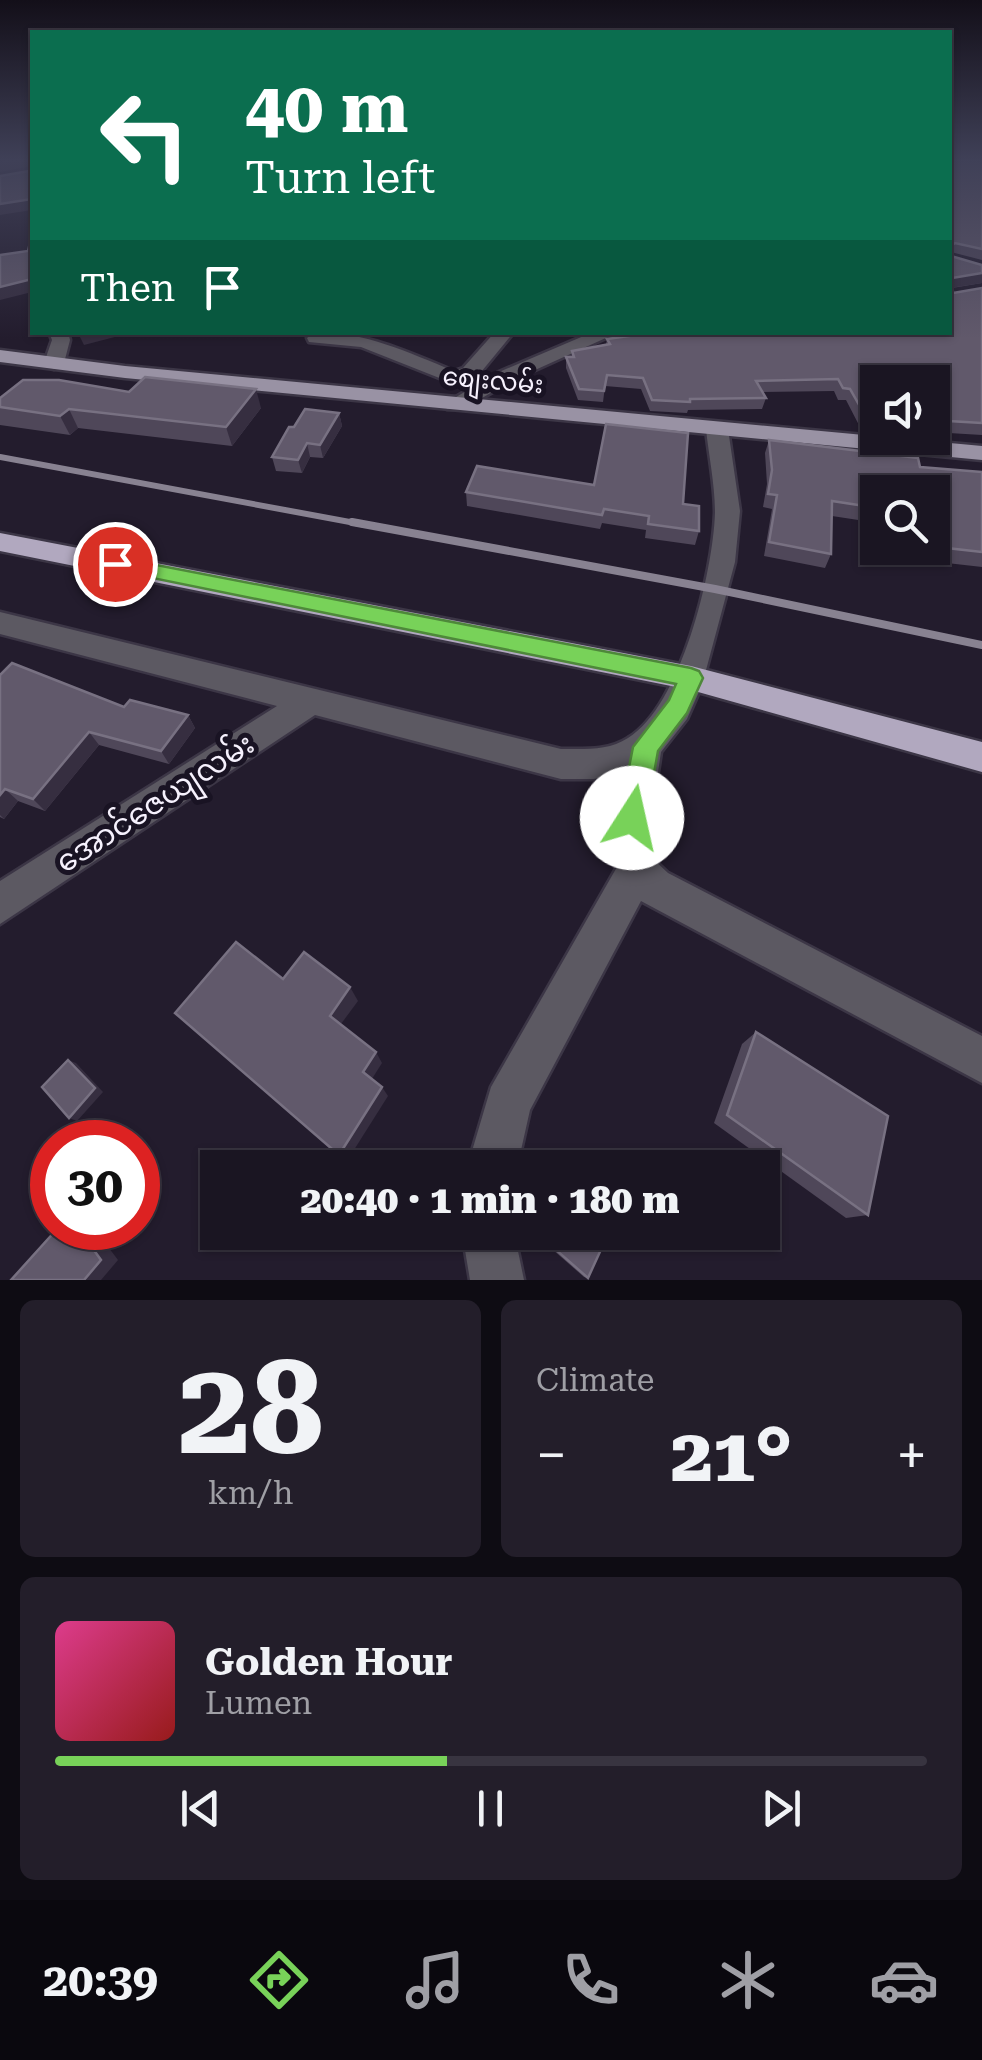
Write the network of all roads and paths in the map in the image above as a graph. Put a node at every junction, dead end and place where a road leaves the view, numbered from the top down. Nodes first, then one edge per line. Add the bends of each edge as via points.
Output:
1 (59, 335) edge
2 (480, 335) edge
3 (503, 335) edge
4 (603, 335) edge
5 (316, 338) dead end
6 (0, 356) edge
7 (54, 363) junction
8 (452, 377) junction
9 (444, 403) junction
10 (717, 429) junction
11 (982, 452) edge
12 (0, 542) edge
13 (0, 623) edge
14 (691, 678) junction
15 (309, 702) junction
16 (646, 747) junction
17 (982, 757) edge
18 (636, 868) junction
19 (0, 904) edge
20 (982, 1060) edge
21 (496, 1150) edge
22 (491, 1250) edge
23 (496, 1280) edge

1 - 7 street
2 - 8 street
3 - 8 street via 470,374
4 - 9 street
5 - 8 street via 368,343
6 - 7 main road, စျေးလမ်း
7 - 9 main road, စျေးလမ်း
8 - 9 street
9 - 10 main road, စျေးလမ်း
10 - 11 main road, စျေးလမ်း
10 - 14 street via 727,520
12 - 14 highway
13 - 15 street
14 - 16 street
14 - 17 highway
15 - 16 street via 561,764 594,767
15 - 19 street, အောင်ဇေယျလမ်း
16 - 18 street via 632,818
18 - 20 street via 688,908
18 - 21 street via 508,1104
22 - 23 street

